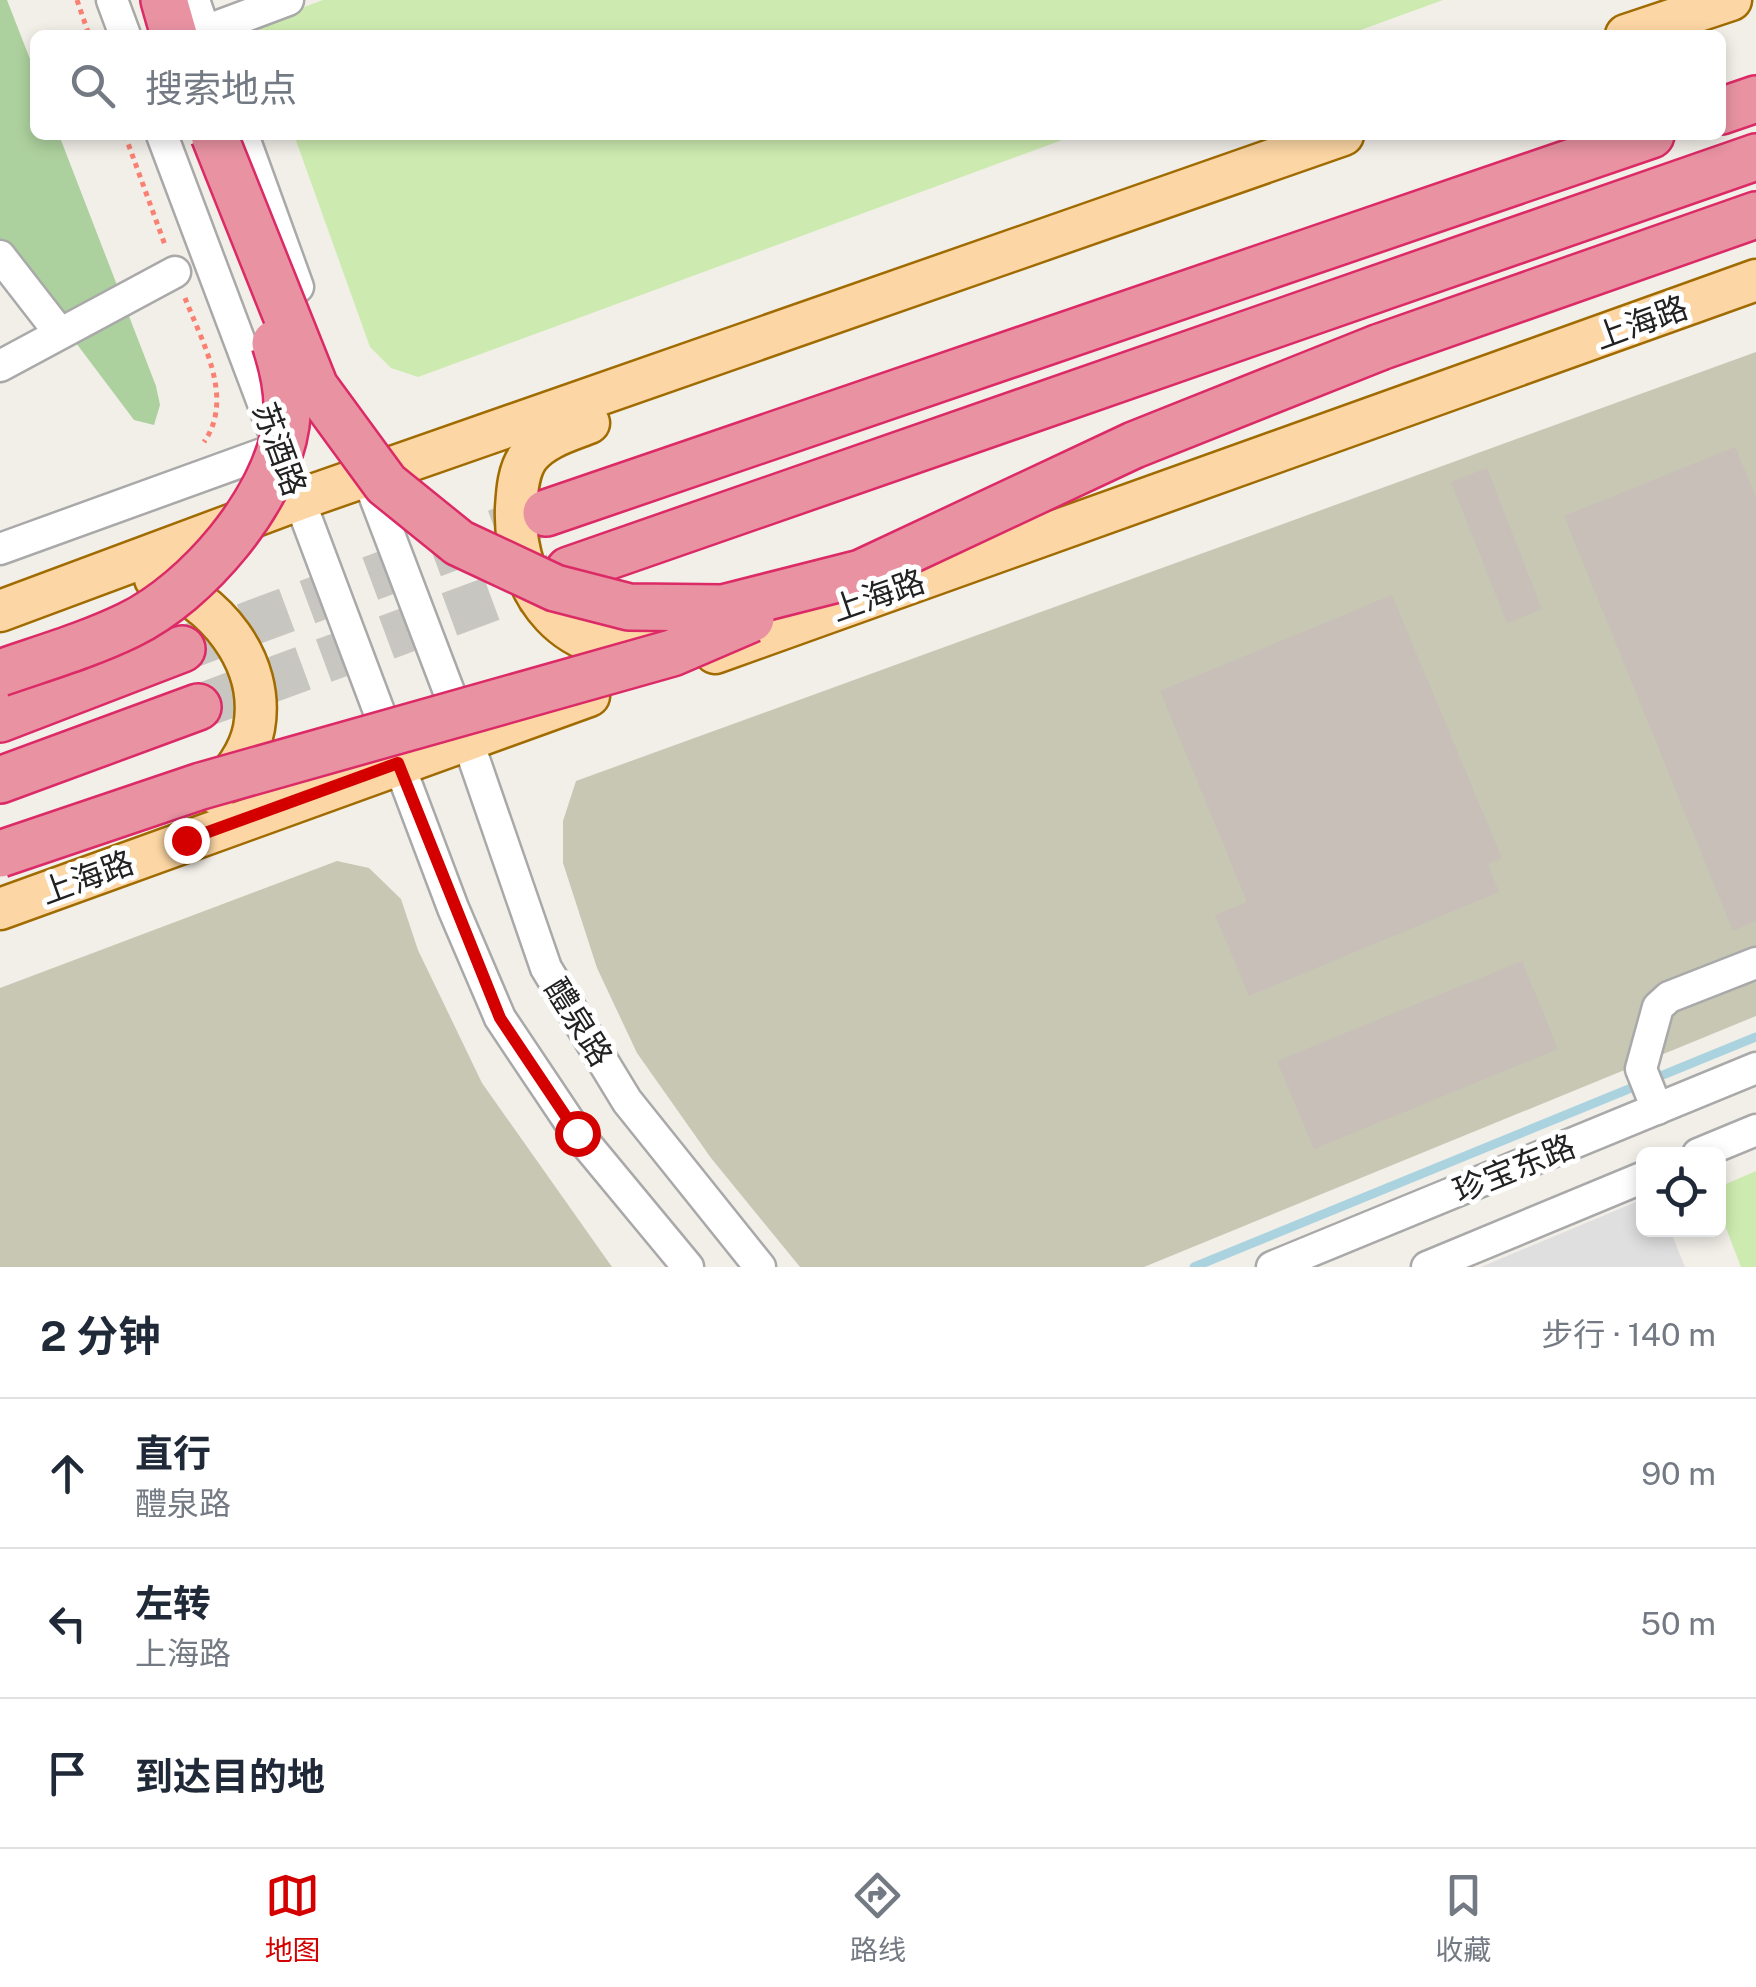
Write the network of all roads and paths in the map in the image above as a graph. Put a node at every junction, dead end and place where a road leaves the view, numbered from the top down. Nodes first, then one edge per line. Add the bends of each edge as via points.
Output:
1 (112, 0) edge
2 (164, 0) edge
3 (194, 0) edge
4 (288, 0) edge
5 (1705, 4) edge
6 (1641, 20) edge
7 (123, 30) edge
8 (191, 30) edge
9 (195, 30) edge
10 (206, 30) edge
11 (1756, 99) edge
12 (1726, 109) edge
13 (128, 140) edge
14 (164, 140) edge
15 (215, 140) edge
16 (215, 140) edge
17 (244, 140) edge
18 (1329, 140) edge
19 (1636, 140) edge
20 (1756, 157) edge
21 (1756, 215) edge
22 (0, 256) edge
23 (175, 272) junction
24 (1756, 280) edge
25 (897, 293) junction
26 (59, 332) junction
27 (0, 366) edge
28 (279, 448) junction
29 (197, 453) dead end
30 (367, 476) junction
31 (298, 500) junction
32 (546, 513) tunnel mouth
33 (0, 549) edge
34 (985, 558) junction
35 (569, 570) tunnel mouth
36 (861, 573) junction
37 (0, 614) edge
38 (182, 649) tunnel mouth
39 (0, 673) edge
40 (198, 707) tunnel mouth
41 (0, 718) edge
42 (467, 739) junction
43 (398, 763) junction
44 (0, 780) edge
45 (0, 854) edge
46 (2, 909) edge
47 (1756, 963) edge
48 (1756, 1068) edge
49 (1657, 1109) junction
50 (1756, 1130) edge
51 (1715, 1147) edge
52 (1636, 1180) edge
53 (688, 1267) edge
54 (760, 1267) edge
55 (1272, 1267) edge
56 (1426, 1267) edge

1 - 7 street
2 - 8 highway
3 - 9 street
4 - 10 street
5 - 6 main road
11 - 12 highway
13 - 23 path
14 - 28 street, 苏酒路
15 - 36 highway, bridge via 315,387 386,484 460,543 555,588 666,610 752,603
16 - 39 highway, bridge via 284,370 286,430 266,480 223,550 160,605 133,624
17 - 30 street
18 - 25 main road
19 - 32 highway
20 - 35 highway
21 - 36 highway, bridge via 1380,347 1134,445
22 - 26 street
23 - 26 street
23 - 29 path via 218,386 214,429
24 - 34 main road, 上海路
25 - 30 main road
25 - 34 main road via 548,440 521,471 520,553 534,595 557,620 603,648 633,650
26 - 27 street
28 - 31 street, 苏酒路
28 - 33 street
30 - 31 main road
30 - 42 street
31 - 37 main road
31 - 43 street, 苏酒路
34 - 42 main road, 上海路
36 - 45 highway, bridge via 672,652 219,780
37 - 46 main road via 122,579 147,577 192,594 234,638 253,695 254,727 243,759 216,793
38 - 41 highway
40 - 44 highway
42 - 43 main road, 上海路
42 - 54 street, 醴泉路 via 546,968 628,1101
43 - 46 main road, 上海路
43 - 53 street, 醴泉路 via 500,1018 577,1133
47 - 49 street via 1658,1007 1641,1069
48 - 49 street, 珍宝东路
49 - 55 street, 珍宝东路
50 - 51 street
52 - 56 street, 珍宝东路

